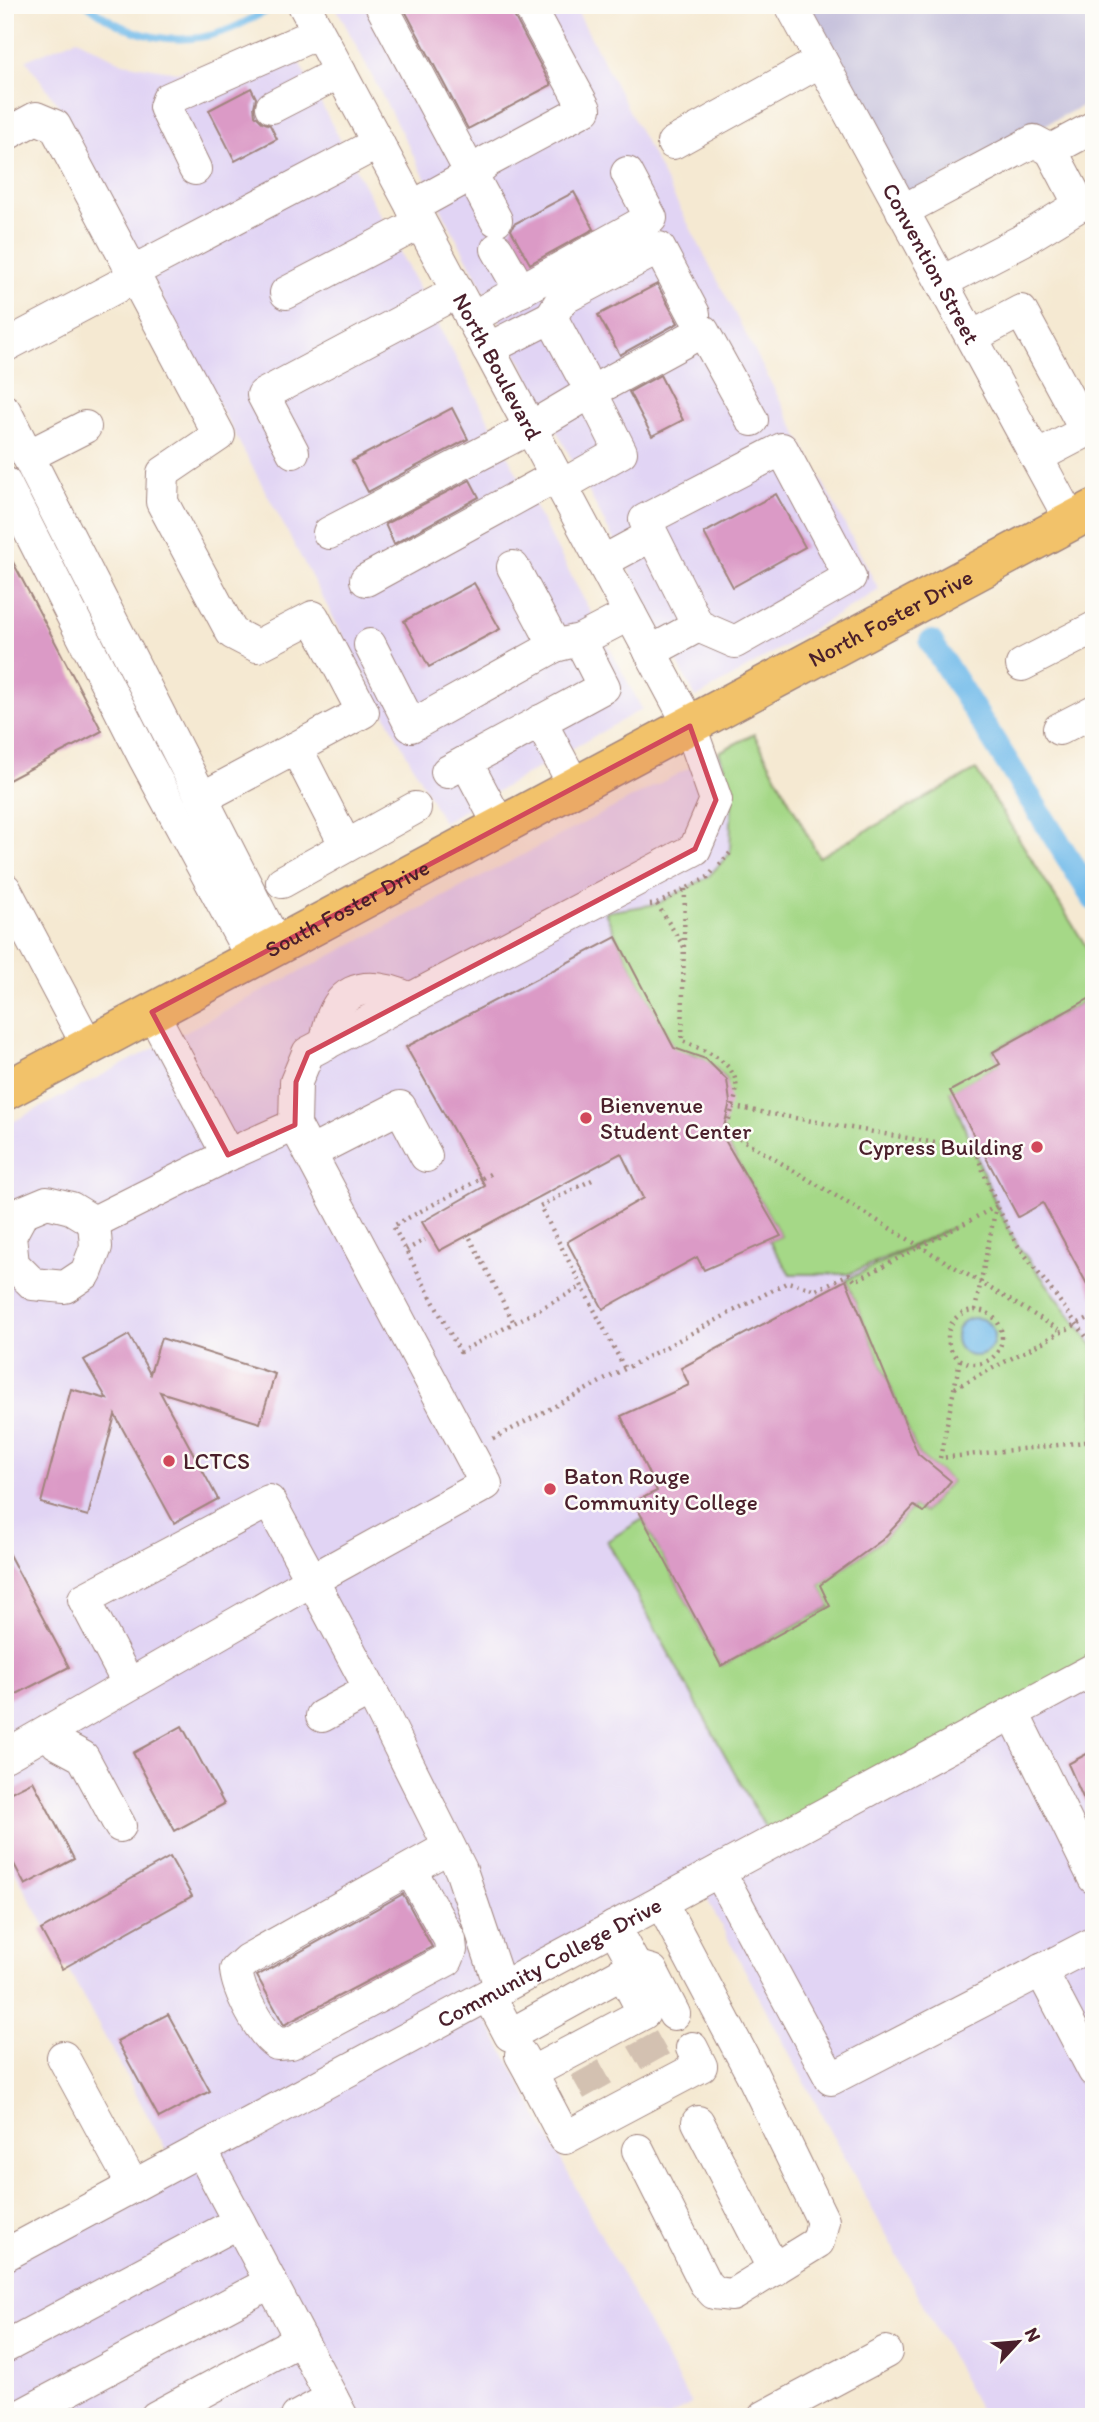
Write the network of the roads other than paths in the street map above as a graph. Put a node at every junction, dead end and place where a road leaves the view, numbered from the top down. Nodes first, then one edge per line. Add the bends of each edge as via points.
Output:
1 (304, 5) edge
2 (381, 5) edge
3 (529, 5) edge
4 (791, 5) edge
5 (318, 33) junction
6 (821, 61) junction
7 (340, 72) junction
8 (272, 107) dead end
9 (1094, 127) edge
10 (5, 135) edge
11 (673, 143) dead end
12 (378, 144) junction
13 (1051, 150) junction
14 (195, 169) dead end
15 (627, 173) dead end
16 (472, 174) junction
17 (902, 211) junction
18 (416, 215) junction
19 (134, 275) junction
20 (942, 282) junction
21 (520, 291) junction
22 (286, 293) dead end
23 (464, 305) junction
24 (694, 314) dead end
25 (551, 317) junction
26 (972, 337) junction
27 (5, 346) edge
28 (488, 349) junction
29 (586, 384) junction
30 (5, 411) edge
31 (752, 420) dead end
32 (85, 427) dead end
33 (530, 428) junction
34 (1090, 429) edge
35 (293, 452) dead end
36 (28, 456) junction
37 (1037, 457) junction
38 (559, 481) junction
39 (5, 483) edge
40 (1088, 513) edge
41 (329, 533) dead end
42 (652, 535) junction
43 (602, 562) junction
44 (513, 567) dead end
45 (366, 580) dead end
46 (630, 614) junction
47 (698, 626) junction
48 (1094, 628) edge
49 (568, 643) junction
50 (370, 645) dead end
51 (650, 652) junction
52 (1022, 665) dead end
53 (1094, 711) edge
54 (540, 722) junction
55 (690, 726) junction
56 (1059, 729) dead end
57 (296, 748) junction
58 (575, 787) junction
59 (202, 798) junction
60 (415, 808) dead end
61 (500, 827) junction
62 (346, 846) junction
63 (282, 882) dead end
64 (5, 889) edge
65 (265, 953) junction
66 (152, 1012) junction
67 (88, 1046) junction
68 (7, 1087) edge
69 (295, 1125) junction
70 (310, 1153) junction
71 (228, 1155) junction
72 (426, 1156) dead end
73 (94, 1223) junction
74 (9, 1266) edge
75 (312, 1580) junction
76 (1094, 1669) edge
77 (129, 1685) junction
78 (370, 1690) junction
79 (1013, 1713) junction
80 (322, 1716) dead end
81 (48, 1731) junction
82 (5, 1756) edge
83 (120, 1826) dead end
84 (449, 1847) junction
85 (410, 1869) junction
86 (719, 1871) junction
87 (1094, 1878) edge
88 (661, 1902) junction
89 (614, 1927) junction
90 (1094, 1943) edge
91 (629, 1969) junction
92 (1041, 1970) junction
93 (495, 1992) junction
94 (674, 2014) dead end
95 (510, 2035) junction
96 (692, 2048) dead end
97 (649, 2051) junction
98 (63, 2057) dead end
99 (1094, 2071) edge
100 (531, 2073) junction
101 (593, 2081) junction
102 (698, 2122) dead end
103 (201, 2150) junction
104 (638, 2150) dead end
105 (133, 2186) junction
106 (239, 2222) junction
107 (5, 2255) edge
108 (774, 2270) junction
109 (271, 2282) junction
110 (301, 2339) junction
111 (5, 2347) edge
112 (887, 2353) dead end
113 (337, 2407) edge
114 (12, 2412) edge
115 (156, 2417) edge
116 (297, 2417) edge
117 (764, 2417) edge

1 - 5 street, North Boulevard
2 - 16 street
3 - 16 street via 584,109
4 - 6 street, Convention Street
5 - 7 street, North Boulevard
5 - 14 street via 168,99 165,107
6 - 11 street
6 - 17 street, Convention Street
7 - 8 street
7 - 12 street, North Boulevard
9 - 13 street
10 - 19 street via 36,118 55,126
12 - 18 street, North Boulevard
12 - 19 street
13 - 17 street via 1034,141
13 - 20 street via 1080,205
15 - 21 street via 651,218
16 - 18 street
16 - 21 street
17 - 20 street, Convention Street
18 - 22 street
18 - 23 street, North Boulevard
19 - 27 street
19 - 57 street via 219,436 163,473 162,502 232,633 257,646 313,617 363,712
20 - 26 street, Convention Street
21 - 23 street
23 - 28 street, North Boulevard
23 - 35 street via 263,395
24 - 25 street via 659,248 562,299
25 - 28 street
25 - 29 street
26 - 34 street via 1021,312
26 - 37 street, Convention Street
28 - 33 street, North Boulevard
29 - 31 street via 703,331
29 - 33 street
29 - 38 street via 621,452
30 - 36 street
32 - 36 street
33 - 38 street, North Boulevard
33 - 41 street
34 - 37 street
36 - 59 street
37 - 40 street, Convention Street
38 - 43 street, North Boulevard
38 - 45 street
39 - 65 street via 145,760
40 - 55 main road, North Foster Drive
42 - 43 street
42 - 47 street
42 - 47 street via 645,520 782,449 850,577 735,642
43 - 46 street, North Boulevard
44 - 49 street
46 - 49 street
46 - 51 street, North Boulevard
47 - 51 street
48 - 52 street
49 - 50 street via 411,726
49 - 54 street via 604,687
51 - 55 street, North Boulevard
53 - 56 street
54 - 58 street
54 - 61 street via 457,767
55 - 58 main road, South Foster Drive
55 - 69 street, North Boulevard via 716,800 695,849 308,1053 296,1082
57 - 59 street
57 - 62 street
58 - 61 main road, South Foster Drive
59 - 65 street
60 - 62 street
61 - 65 main road, South Foster Drive
62 - 63 street
64 - 67 street
65 - 66 main road, South Foster Drive
66 - 67 main road, South Foster Drive
66 - 71 street
67 - 68 main road, South Foster Drive
69 - 70 street
69 - 71 street
70 - 72 street via 400,1107
70 - 75 street via 486,1483
71 - 73 street
73 - 74 street via 71,1208 47,1202 23,1212 10,1236
73 - 74 street via 96,1247 86,1273 65,1287 33,1284
75 - 77 street
75 - 77 street via 269,1501 84,1599
75 - 78 street
76 - 79 street, Community College Drive
77 - 81 street
78 - 80 street
78 - 84 street
79 - 86 street, Community College Drive
79 - 87 street
81 - 82 street
81 - 83 street via 57,1743 83,1757
84 - 85 street
84 - 93 street via 461,1870
85 - 85 street via 236,1970 237,1984 268,2038 278,2044 291,2043 447,1959 450,1940
86 - 88 street, Community College Drive
86 - 92 street via 831,2079
88 - 89 street, Community College Drive
88 - 108 street via 823,2221 818,2242
89 - 91 street
89 - 93 street, Community College Drive
90 - 92 street
91 - 94 street via 652,1971
91 - 95 street
91 - 97 street via 644,2013
92 - 99 street
93 - 95 street
93 - 103 street, Community College Drive
95 - 100 street
96 - 97 street via 701,2066
97 - 101 street
97 - 101 street
98 - 105 street
100 - 101 street
100 - 101 street via 565,2138
102 - 108 street
103 - 105 street, Community College Drive
103 - 106 street
104 - 108 street via 714,2293 732,2295
105 - 107 street, Community College Drive
106 - 109 street
106 - 111 street
109 - 110 street
109 - 114 street
110 - 113 street
110 - 115 street
112 - 117 street
113 - 116 street

